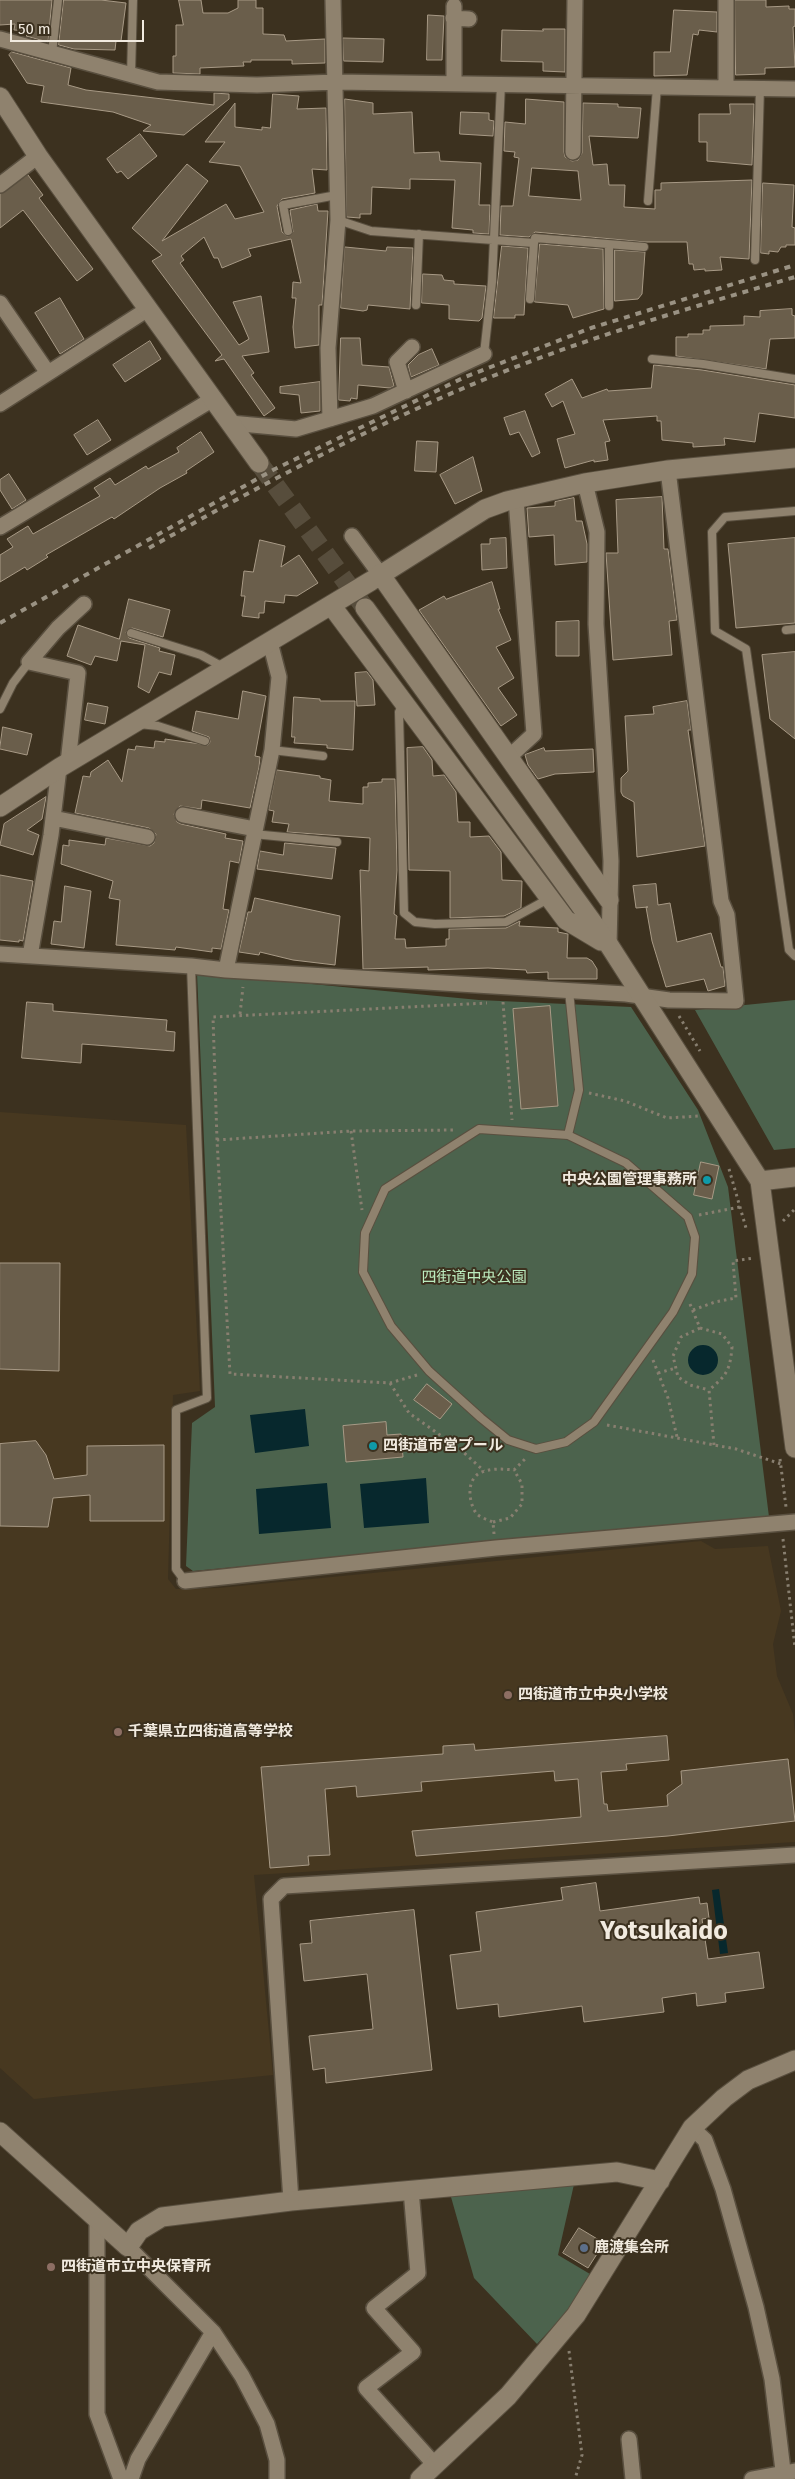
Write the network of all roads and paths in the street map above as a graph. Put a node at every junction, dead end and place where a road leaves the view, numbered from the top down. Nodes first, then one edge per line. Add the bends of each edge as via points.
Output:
1 (58, 0) edge
2 (133, 0) edge
3 (333, 0) edge
4 (575, 0) edge
5 (726, 0) edge
6 (469, 19) dead end
7 (0, 39) edge
8 (52, 53) junction
9 (131, 75) junction
10 (336, 82) junction
11 (454, 84) junction
12 (502, 84) junction
13 (576, 84) junction
14 (657, 86) junction
15 (726, 88) junction
16 (760, 88) junction
17 (795, 89) edge
18 (0, 97) edge
19 (574, 152) dead end
20 (38, 156) junction
21 (0, 185) edge
22 (337, 195) junction
23 (648, 201) dead end
24 (338, 220) junction
25 (288, 230) dead end
26 (419, 234) junction
27 (492, 238) junction
28 (534, 243) junction
29 (609, 245) junction
30 (644, 247) dead end
31 (755, 260) dead end
32 (530, 299) dead end
33 (0, 303) edge
34 (416, 305) dead end
35 (609, 306) dead end
36 (148, 309) junction
37 (412, 347) dead end
38 (484, 354) joint
39 (652, 359) dead end
40 (48, 373) junction
41 (795, 379) edge
42 (406, 391) junction
43 (213, 399) junction
44 (0, 404) edge
45 (330, 419) junction
46 (230, 423) junction
47 (795, 458) edge
48 (259, 463) tunnel mouth
49 (668, 470) junction
50 (585, 483) junction
51 (516, 499) junction
52 (795, 511) edge
53 (0, 527) edge
54 (352, 536) dead end
55 (380, 574) junction
56 (84, 604) dead end
57 (331, 605) junction
58 (365, 608) tunnel mouth
59 (786, 630) dead end
60 (795, 630) edge
61 (131, 633) dead end
62 (270, 642) junction
63 (29, 662) junction
64 (225, 668) junction
65 (404, 703) junction
66 (0, 709) edge
67 (134, 723) junction
68 (205, 741) dead end
69 (272, 750) junction
70 (323, 756) dead end
71 (509, 757) junction
72 (64, 765) junction
73 (0, 807) edge
74 (183, 815) dead end
75 (53, 818) junction
76 (254, 832) junction
77 (148, 836) dead end
78 (337, 842) dead end
79 (550, 898) junction
80 (609, 900) junction
81 (608, 946) junction
82 (0, 954) edge
83 (30, 956) junction
84 (795, 956) edge
85 (191, 966) junction
86 (226, 970) junction
87 (245, 971) junction
88 (507, 987) junction
89 (570, 991) junction
90 (639, 995) junction
91 (669, 1000) junction
92 (503, 1003) junction
93 (240, 1014) junction
94 (705, 1058) dead end
95 (579, 1090) junction
96 (706, 1115) dead end
97 (478, 1129) junction
98 (513, 1130) junction
99 (351, 1131) junction
100 (568, 1135) junction
101 (217, 1140) junction
102 (728, 1166) dead end
103 (795, 1177) edge
104 (760, 1182) junction
105 (740, 1207) junction
106 (688, 1217) junction
107 (748, 1232) dead end
108 (365, 1233) junction
109 (752, 1249) dead end
110 (755, 1257) junction
111 (756, 1267) dead end
112 (684, 1290) junction
113 (693, 1310) junction
114 (700, 1328) junction
115 (648, 1348) junction
116 (676, 1368) junction
117 (429, 1371) junction
118 (658, 1373) junction
119 (390, 1383) junction
120 (709, 1390) junction
121 (594, 1422) junction
122 (677, 1438) junction
123 (714, 1445) junction
124 (536, 1449) junction
125 (787, 1451) edge
126 (781, 1464) junction
127 (514, 1470) junction
128 (485, 1471) junction
129 (493, 1522) junction
130 (791, 1522) edge
131 (778, 1536) dead end
132 (496, 1548) junction
133 (185, 1581) joint
134 (795, 1648) edge
135 (795, 1855) edge
136 (795, 2060) edge
137 (692, 2128) junction
138 (0, 2132) edge
139 (660, 2181) junction
140 (411, 2190) junction
141 (291, 2201) junction
142 (97, 2219) junction
143 (128, 2247) junction
144 (566, 2326) junction
145 (214, 2332) junction
146 (629, 2440) dead end
147 (435, 2465) junction
148 (787, 2474) edge
149 (122, 2479) edge
150 (130, 2479) edge
151 (278, 2479) edge
152 (420, 2479) edge
153 (575, 2479) edge
154 (633, 2479) edge
155 (752, 2479) edge

1 - 8 lane
2 - 9 lane
3 - 10 street
4 - 13 street
5 - 15 street
6 - 11 street via 454,12
7 - 8 street
8 - 9 street
9 - 10 street via 158,82 258,85
10 - 11 street
10 - 22 street via 334,144
11 - 12 street
12 - 13 street
12 - 27 lane
13 - 14 street
13 - 19 street
14 - 15 street
14 - 23 lane
15 - 16 street
16 - 17 street
16 - 31 lane
18 - 20 street
20 - 21 street
20 - 36 street
22 - 24 street
22 - 25 lane via 283,205
24 - 26 lane via 371,231
24 - 45 street via 328,348
26 - 27 lane
26 - 34 lane
27 - 28 lane
27 - 38 lane via 492,282
28 - 29 lane via 535,238
28 - 32 lane
29 - 30 lane
29 - 35 lane
33 - 40 street
36 - 40 street
36 - 43 street
37 - 42 street via 397,362
38 - 42 street
39 - 41 lane
40 - 44 street
42 - 45 street via 373,406
43 - 46 street
43 - 53 street
45 - 46 street via 296,430
46 - 48 street
47 - 49 street
49 - 50 street
49 - 91 street via 736,1002
50 - 51 street
50 - 80 street via 597,532 596,624 611,861
51 - 55 street via 485,509
51 - 71 street via 534,734
52 - 84 lane via 725,517 712,532 715,631 746,649 789,950
54 - 55 street
55 - 57 street
55 - 71 street
56 - 63 street
57 - 62 street
57 - 65 street
58 - 81 street
59 - 60 lane
61 - 64 lane via 201,655
62 - 64 street
62 - 69 street via 279,676
63 - 66 lane via 13,683
63 - 72 street via 78,673
64 - 67 street
65 - 79 street
65 - 79 lane via 399,712 404,914 415,922 435,924 506,922
67 - 68 lane via 158,726
67 - 72 street
69 - 70 lane
69 - 76 street
71 - 80 street
72 - 73 street
72 - 75 street
74 - 76 street
75 - 77 street
75 - 83 street
76 - 78 lane
76 - 86 street
79 - 81 street via 566,920
80 - 81 street
81 - 90 street
82 - 83 street
83 - 85 street
85 - 86 street
85 - 133 lane via 207,1398 176,1410 176,1568
86 - 87 street
87 - 88 street
87 - 93 path
88 - 89 street
88 - 92 path
89 - 90 street
89 - 95 lane
90 - 91 street
90 - 104 street
91 - 94 path
92 - 93 path
92 - 98 path
93 - 101 path via 213,1017
95 - 96 path via 625,1101 667,1118
95 - 100 lane
97 - 98 lane
97 - 99 path
97 - 108 lane via 385,1189
98 - 100 lane
99 - 101 path
99 - 108 path
100 - 106 lane via 626,1163
101 - 119 path via 230,1374
102 - 105 path
103 - 104 street
104 - 125 street
105 - 106 path
105 - 107 path
106 - 112 lane via 695,1237 692,1274
108 - 117 lane via 363,1272 392,1326
109 - 110 path
110 - 111 path
110 - 113 path via 733,1261 736,1298
112 - 113 path
112 - 115 lane
113 - 114 path
114 - 116 path via 681,1337 673,1356
114 - 120 path via 722,1334 732,1347 725,1377
115 - 118 path
115 - 121 lane
116 - 118 path
116 - 120 path via 678,1377 690,1385
117 - 119 path
117 - 124 lane via 508,1440
118 - 122 path via 668,1398
119 - 128 path via 409,1413
120 - 123 path
121 - 122 path
121 - 124 lane via 566,1442
122 - 123 path
123 - 126 path
124 - 127 path
125 - 126 path
126 - 130 path
127 - 128 path
127 - 129 path via 522,1484 522,1504 510,1518
128 - 129 path via 471,1483 469,1498 477,1514
129 - 132 path
130 - 132 street
131 - 134 path via 784,1540
132 - 133 street
135 - 141 street via 284,1886 271,1899
136 - 137 street via 748,2080
137 - 139 street
137 - 148 street via 705,2140 723,2189 756,2307 772,2379
138 - 142 street
139 - 140 street via 618,2172
139 - 144 street
140 - 141 street
140 - 147 street via 418,2273 374,2308 413,2352 366,2388
141 - 143 street via 162,2217 139,2231
142 - 143 street
142 - 149 street via 97,2414
143 - 145 street
144 - 147 street via 508,2396
144 - 153 path via 582,2455
145 - 150 street via 138,2459
145 - 151 street via 267,2424 277,2460
146 - 154 street
147 - 152 street
148 - 155 street

